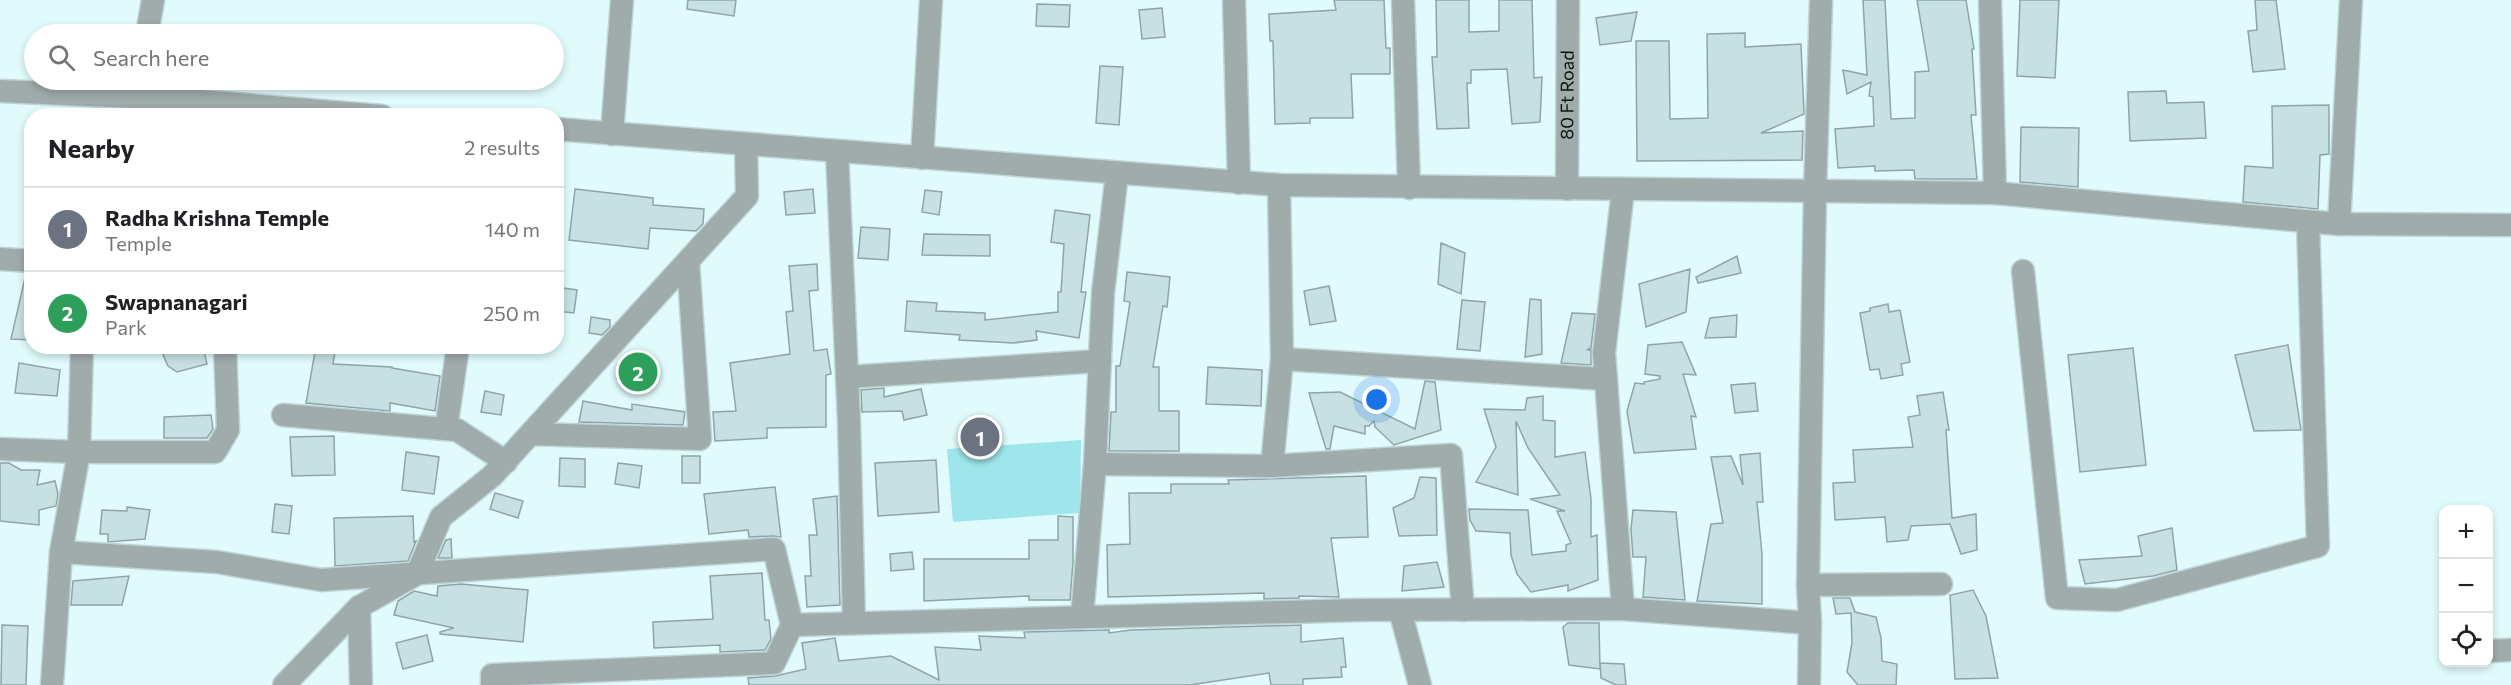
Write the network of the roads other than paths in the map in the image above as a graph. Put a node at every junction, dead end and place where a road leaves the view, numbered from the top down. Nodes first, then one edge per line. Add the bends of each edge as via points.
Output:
1 (153, 0) edge
2 (622, 0) edge
3 (931, 0) edge
4 (1234, 0) edge
5 (1403, 0) edge
6 (1568, 0) edge
7 (1821, 0) edge
8 (1990, 0) edge
9 (2351, 0) edge
10 (149, 24) edge
11 (46, 90) edge
12 (146, 90) edge
13 (0, 91) edge
14 (222, 108) edge
15 (564, 130) edge
16 (612, 134) junction
17 (746, 144) junction
18 (837, 151) junction
19 (922, 158) junction
20 (1117, 173) junction
21 (1239, 183) junction
22 (1279, 186) junction
23 (1409, 188) junction
24 (1567, 189) junction
25 (1623, 190) junction
26 (1815, 192) junction
27 (1995, 194) junction
28 (2308, 222) junction
29 (2339, 224) junction
30 (2511, 225) edge
31 (0, 259) edge
32 (24, 260) edge
33 (688, 261) junction
34 (2023, 271) dead end
35 (82, 354) edge
36 (225, 354) edge
37 (457, 354) edge
38 (1282, 359) junction
39 (1100, 361) junction
40 (847, 377) junction
41 (1606, 379) junction
42 (282, 415) dead end
43 (446, 429) junction
44 (531, 434) junction
45 (0, 449) edge
46 (79, 452) junction
47 (506, 462) junction
48 (1095, 464) junction
49 (1272, 466) junction
50 (61, 552) junction
51 (417, 574) junction
52 (1941, 584) dead end
53 (1808, 585) junction
54 (359, 607) junction
55 (1623, 609) junction
56 (1400, 610) junction
57 (1463, 610) junction
58 (1082, 617) junction
59 (854, 623) junction
60 (1810, 623) junction
61 (792, 625) junction
62 (2511, 650) edge
63 (2493, 651) edge
64 (52, 685) edge
65 (284, 685) edge
66 (361, 685) edge
67 (492, 685) edge
68 (1420, 685) edge
69 (1809, 685) edge

1 - 10 street
2 - 16 street
3 - 19 street
4 - 21 street
5 - 23 street
6 - 24 street, 80 Ft Road
7 - 26 street
8 - 27 street
9 - 29 street
11 - 13 street
12 - 14 street
15 - 16 street
16 - 17 street
17 - 18 street
17 - 33 street via 747,196
18 - 19 street
18 - 40 street
19 - 20 street
20 - 21 street
20 - 39 street via 1103,293
21 - 22 street
22 - 23 street
22 - 38 street
23 - 24 street
24 - 25 street
25 - 26 street
25 - 41 street via 1604,353
26 - 27 street
26 - 53 street
27 - 28 street
28 - 29 street
28 - 34 street via 2318,546 2117,600 2057,598
29 - 30 street
31 - 32 street
33 - 44 street
33 - 44 street via 700,440
35 - 46 street
36 - 46 street via 228,430 215,452
37 - 43 street
38 - 41 street
38 - 49 street
39 - 40 street
39 - 48 street
40 - 59 street
41 - 55 street
42 - 43 street
43 - 47 street via 456,430
44 - 47 street
45 - 46 street
46 - 50 street
47 - 51 street via 441,517
48 - 49 street
48 - 58 street
49 - 57 street via 1451,455
50 - 51 street via 217,562 321,580
50 - 64 street
51 - 54 street
51 - 61 street via 774,549
52 - 53 street
53 - 60 street
54 - 65 street
54 - 66 street
55 - 57 street
55 - 60 street
56 - 57 street
56 - 58 street
56 - 68 street
58 - 59 street
59 - 61 street
60 - 69 street
61 - 67 street via 774,663 492,675
62 - 63 street

